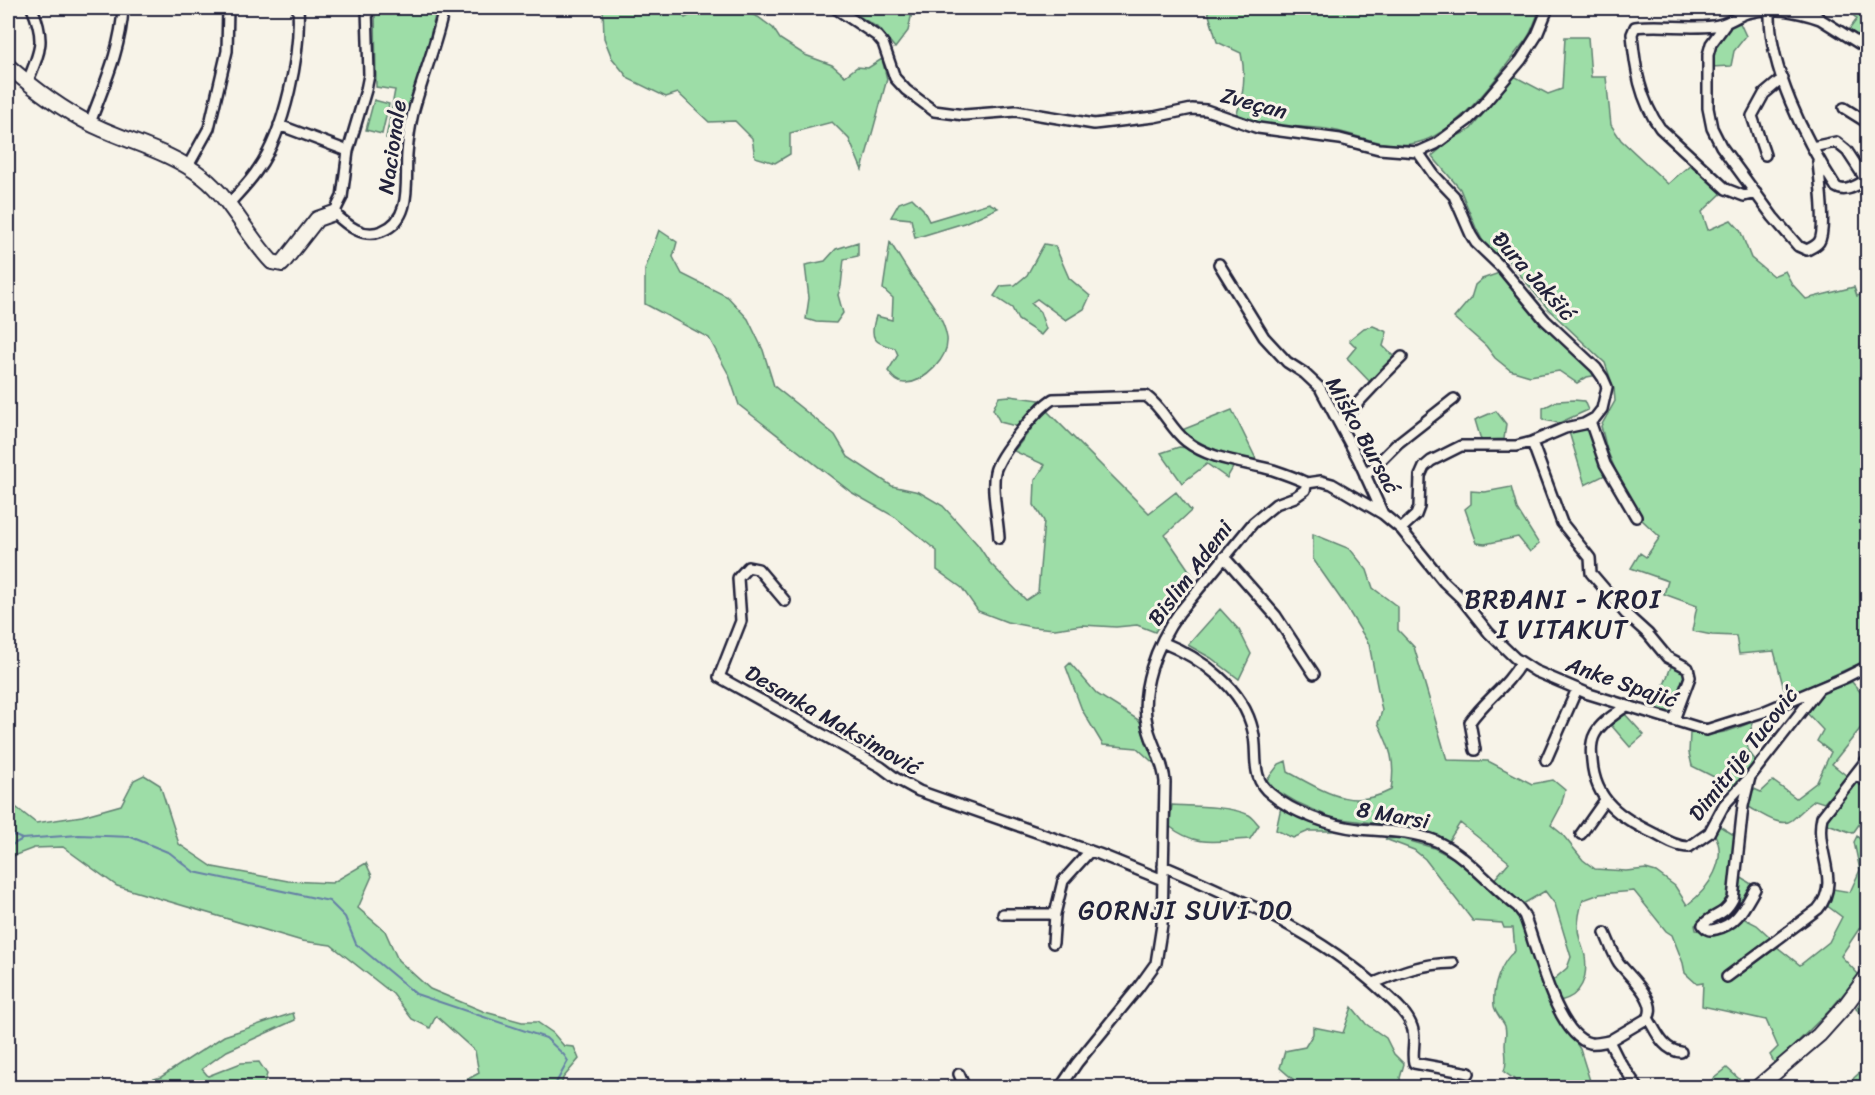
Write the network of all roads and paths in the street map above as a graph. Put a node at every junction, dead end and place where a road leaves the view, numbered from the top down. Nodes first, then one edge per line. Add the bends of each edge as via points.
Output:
1 (32, 8) edge
2 (123, 8) edge
3 (228, 8) edge
4 (298, 8) edge
5 (367, 8) edge
6 (444, 8) edge
7 (835, 8) edge
8 (1548, 8) edge
9 (1808, 8) edge
10 (1746, 10) edge
11 (1770, 10) junction
12 (1820, 19) junction
13 (1725, 25) junction
14 (1868, 49) edge
15 (8, 66) edge
16 (1783, 78) junction
17 (27, 83) junction
18 (1844, 108) dead end
19 (90, 123) junction
20 (1868, 123) edge
21 (279, 125) junction
22 (1812, 147) junction
23 (348, 151) junction
24 (1418, 152) junction
25 (1765, 155) dead end
26 (1818, 161) junction
27 (188, 166) junction
28 (1867, 179) edge
29 (1756, 193) junction
30 (228, 205) junction
31 (334, 213) junction
32 (1219, 264) dead end
33 (1402, 357) dead end
34 (1454, 399) dead end
35 (1590, 421) junction
36 (1339, 423) junction
37 (1532, 442) junction
38 (1365, 476) junction
39 (1307, 483) junction
40 (1383, 514) junction
41 (1636, 517) dead end
42 (1401, 529) junction
43 (999, 538) dead end
44 (1224, 557) junction
45 (784, 601) dead end
46 (1162, 642) junction
47 (1521, 662) junction
48 (1868, 666) edge
49 (1314, 674) dead end
50 (1577, 689) junction
51 (1818, 690) junction
52 (1626, 706) junction
53 (1674, 720) junction
54 (1475, 750) dead end
55 (1868, 758) edge
56 (1546, 760) dead end
57 (1855, 775) junction
58 (1750, 777) junction
59 (1868, 782) edge
60 (1605, 800) junction
61 (1581, 834) dead end
62 (1090, 851) junction
63 (1163, 866) junction
64 (1163, 880) junction
65 (1755, 889) dead end
66 (1003, 914) dead end
67 (1055, 914) junction
68 (1605, 933) dead end
69 (1053, 943) dead end
70 (1453, 963) dead end
71 (1868, 975) edge
72 (1727, 977) dead end
73 (1374, 983) junction
74 (1648, 1018) junction
75 (1609, 1041) junction
76 (1681, 1052) dead end
77 (1469, 1073) dead end
78 (959, 1074) dead end
79 (965, 1088) edge
80 (1060, 1088) edge
81 (1638, 1088) edge
82 (1756, 1088) edge

1 - 17 street via 40,33 40,52
2 - 19 street via 116,53
3 - 27 street via 227,51 208,128
4 - 21 street via 298,44
5 - 23 street via 369,75 363,108
6 - 31 street, Nacionale via 413,115 407,154 407,197 398,220 373,234 350,227
7 - 24 street, Zveçan via 877,36 895,78 934,111 964,115 1016,111 1094,124 1206,110 1258,128
8 - 24 street via 1521,60 1482,106 1436,144
9 - 12 street
10 - 11 street
10 - 13 street
11 - 12 street via 1787,10
11 - 16 street via 1771,37
12 - 14 street
13 - 29 street via 1708,56 1709,119 1721,146
13 - 29 street via 1635,27 1635,62 1643,97 1660,128 1726,189 1744,196
15 - 17 street
16 - 22 street
16 - 25 street via 1764,94 1752,116
17 - 19 street
18 - 20 street
19 - 27 street
21 - 23 street
21 - 30 street via 259,168
22 - 26 street
22 - 28 street via 1836,142
23 - 31 street via 342,197
24 - 35 street, Ðura Jakšić via 1454,195 1476,243 1603,378 1607,387 1602,409
26 - 28 street via 1839,190
26 - 29 street via 1823,205 1821,237 1811,248 1798,246
27 - 30 street via 212,184
30 - 31 street via 266,256 282,264 317,219
32 - 36 street, Miško Bursać via 1264,337 1320,388
33 - 36 street
34 - 38 street via 1398,443
35 - 37 street
35 - 41 street via 1605,464
36 - 38 street, Miško Bursać
37 - 42 street via 1503,447 1461,446 1442,454 1424,467 1419,507
37 - 53 street via 1563,523 1590,558 1592,573 1667,657 1690,671
38 - 40 street, Miško Bursać
39 - 40 street via 1332,484
39 - 43 street via 1237,463 1186,441 1146,396 1053,399 1023,429 995,472
39 - 44 street, Bislim Ademi via 1305,490 1260,516
40 - 42 street, Anke Spajić
42 - 47 street, Anke Spajić via 1489,633
44 - 46 street, Bislim Ademi via 1170,625
44 - 49 street via 1276,616
45 - 62 street, Desanka Maksimović via 758,569 748,567 738,578 741,621 719,677 919,791
46 - 63 street, Bislim Ademi via 1146,706 1147,725 1165,772
46 - 75 street, 8 Marsi via 1186,652 1233,688 1254,732 1257,776 1270,794 1329,824 1398,832 1436,842 1471,864 1524,915 1550,991 1573,1033 1590,1042
47 - 50 street, Anke Spajić
47 - 54 street via 1514,676 1470,722
48 - 51 street, Anke Spajić
50 - 52 street, Anke Spajić
50 - 56 street
51 - 53 street, Anke Spajić via 1720,728 1706,730
51 - 58 street, Dimitrije Tucović
52 - 53 street, Anke Spajić
52 - 60 street, Dimitrije Tucović via 1600,727 1592,742 1594,777
55 - 57 street
57 - 59 street
57 - 72 street via 1822,818 1819,828 1828,881 1824,902
58 - 60 street, Dimitrije Tucović via 1724,805 1708,833 1689,847 1636,825
58 - 65 street via 1733,899 1728,909 1705,922 1704,928 1719,929 1734,922
60 - 61 street
62 - 64 street, Desanka Maksimović
62 - 67 street via 1063,881
63 - 64 street, Bislim Ademi
63 - 73 street via 1295,928
64 - 80 street, Bislim Ademi via 1156,963
66 - 67 street
67 - 69 street
68 - 74 street via 1618,961 1649,1001
70 - 73 street via 1426,964
71 - 82 street via 1819,1035
73 - 77 street via 1412,1025 1414,1063
74 - 75 street
74 - 76 street via 1667,1047
75 - 81 street
78 - 79 street

